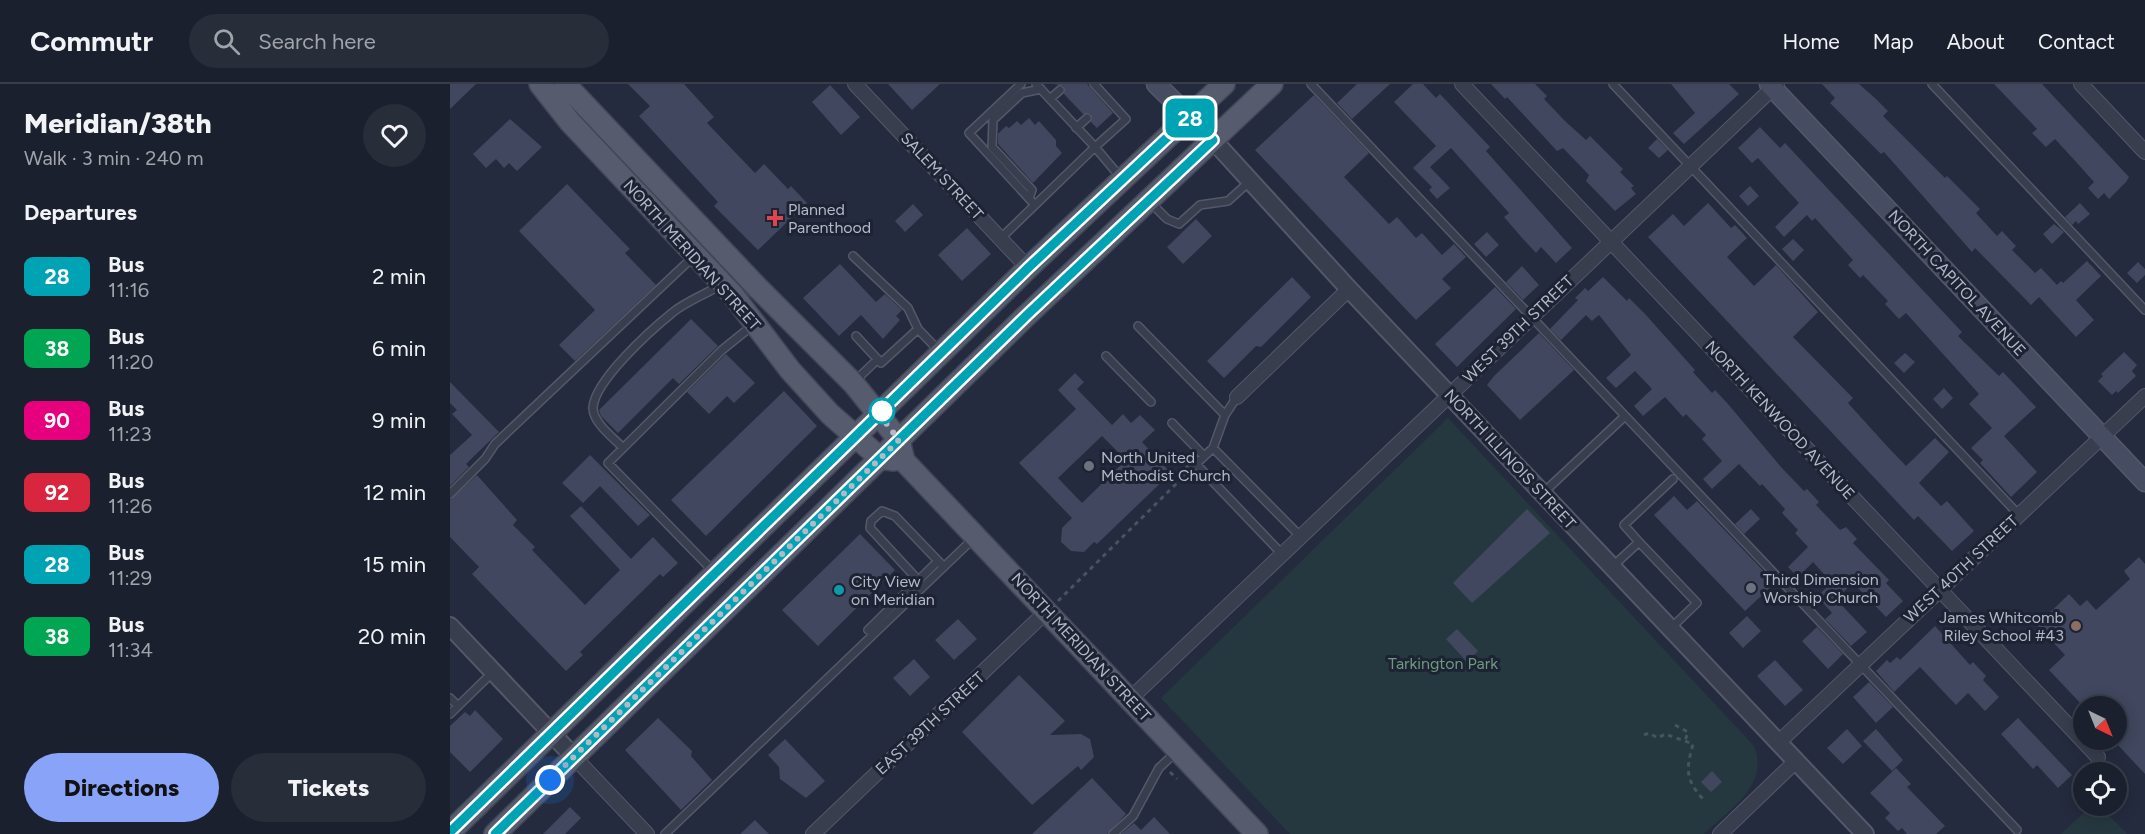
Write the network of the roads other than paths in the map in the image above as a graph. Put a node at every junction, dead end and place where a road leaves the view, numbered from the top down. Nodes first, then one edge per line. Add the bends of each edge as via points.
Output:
1 (540, 84) edge
2 (565, 84) edge
3 (855, 84) edge
4 (1021, 84) edge
5 (1094, 84) edge
6 (1156, 84) edge
7 (1224, 84) edge
8 (1272, 84) edge
9 (1311, 84) edge
10 (1462, 84) edge
11 (1613, 84) edge
12 (1932, 84) edge
13 (2081, 84) edge
14 (1773, 85) edge
15 (1038, 87) edge
16 (1060, 90) dead end
17 (1050, 99) junction
18 (1189, 117) junction
19 (1087, 118) dead end
20 (1077, 128) junction
21 (1213, 140) junction
22 (1095, 147) junction
23 (2145, 152) edge
24 (1690, 166) junction
25 (1123, 180) junction
26 (1251, 181) junction
27 (1029, 198) junction
28 (1148, 200) junction
29 (1035, 205) junction
30 (1001, 238) junction
31 (1611, 241) junction
32 (695, 254) junction
33 (853, 256) dead end
34 (1028, 268) junction
35 (722, 284) junction
36 (1348, 289) junction
37 (2145, 310) edge
38 (1531, 317) junction
39 (755, 323) junction
40 (1138, 326) dead end
41 (918, 328) junction
42 (856, 336) dead end
43 (942, 353) junction
44 (1106, 356) dead end
45 (878, 359) junction
46 (853, 383) junction
47 (1449, 394) junction
48 (2145, 396) edge
49 (1237, 397) joint
50 (1151, 402) dead end
51 (879, 414) junction
52 (1225, 415) junction
53 (1625, 416) junction
54 (1172, 423) dead end
55 (2102, 436) junction
56 (856, 437) junction
57 (623, 448) junction
58 (1213, 448) junction
59 (902, 451) junction
60 (1204, 456) junction
61 (880, 458) junction
62 (1196, 464) junction
63 (1184, 475) road end
64 (1673, 479) dead end
65 (2145, 482) edge
66 (1543, 493) junction
67 (450, 494) edge
68 (2019, 515) junction
69 (976, 536) junction
70 (1300, 537) junction
71 (1639, 542) junction
72 (1282, 554) junction
73 (941, 564) junction
74 (1612, 567) junction
75 (716, 574) junction
76 (919, 581) junction
77 (1940, 589) junction
78 (1047, 611) junction
79 (450, 626) edge
80 (1670, 629) junction
81 (868, 630) dead end
82 (1860, 664) junction
83 (493, 672) junction
84 (450, 698) edge
85 (1130, 699) junction
86 (453, 710) edge
87 (552, 733) junction
88 (1778, 743) junction
89 (1178, 750) junction
90 (574, 757) junction
91 (2098, 757) dead end
92 (1796, 761) junction
93 (2017, 830) dead end
94 (450, 832) edge
95 (495, 834) edge
96 (647, 834) edge
97 (665, 834) edge
98 (813, 834) edge
99 (1113, 834) edge
100 (1257, 834) edge
101 (1720, 834) edge
102 (1865, 834) edge

1 - 32 main road, NORTH MERIDIAN STREET via 570,122
2 - 46 main road, NORTH MERIDIAN STREET
3 - 30 street, SALEM STREET
4 - 27 lane via 969,133
5 - 22 lane via 1126,118
6 - 18 main road, NORTH ILLINOIS STREET
7 - 18 main road
8 - 21 main road
9 - 38 lane
10 - 31 street, NORTH KENWOOD AVENUE
11 - 24 lane
12 - 37 lane
13 - 23 street
14 - 24 street, WEST 39TH STREET
14 - 55 main road, NORTH CAPITOL AVENUE
15 - 17 lane
15 - 27 lane via 1022,93 993,120 992,147 1032,190
16 - 17 lane
17 - 20 lane
18 - 21 main road, NORTH ILLINOIS STREET
18 - 25 main road
19 - 20 lane
20 - 22 lane
21 - 26 street, NORTH ILLINOIS STREET
21 - 28 main road
22 - 25 lane
22 - 29 lane
24 - 31 street, WEST 39TH STREET
24 - 68 lane
25 - 34 main road
26 - 28 lane via 1228,201 1200,205 1179,224 1167,219
26 - 36 street, NORTH ILLINOIS STREET
27 - 29 lane
28 - 59 main road
29 - 30 lane
30 - 34 street, SALEM STREET
31 - 38 street, WEST 39TH STREET
31 - 77 street, NORTH KENWOOD AVENUE
32 - 35 main road, NORTH MERIDIAN STREET
32 - 67 lane via 495,444
33 - 41 lane via 908,308
34 - 43 main road
35 - 39 main road, NORTH MERIDIAN STREET
35 - 57 lane via 673,312 597,391 593,410 599,423
36 - 47 street, NORTH ILLINOIS STREET
36 - 49 street
38 - 47 street, WEST 39TH STREET
38 - 53 lane
39 - 56 main road, NORTH MERIDIAN STREET via 790,370
39 - 57 lane via 722,350
40 - 52 lane
41 - 43 lane
41 - 45 lane via 881,363
42 - 45 lane
43 - 51 main road
44 - 50 lane
45 - 46 lane
46 - 51 main road, NORTH MERIDIAN STREET
47 - 66 street, NORTH ILLINOIS STREET
47 - 70 street, WEST 39TH STREET
48 - 55 street, WEST 40TH STREET
49 - 52 lane
51 - 56 main road
51 - 59 main road, NORTH MERIDIAN STREET
52 - 58 lane
53 - 66 lane
53 - 82 lane
54 - 60 lane
55 - 65 main road, NORTH CAPITOL AVENUE
55 - 68 street, WEST 40TH STREET
56 - 61 main road, NORTH MERIDIAN STREET
56 - 75 main road
57 - 75 lane via 608,463
58 - 60 lane
58 - 70 lane
59 - 61 main road
59 - 69 main road, NORTH MERIDIAN STREET
60 - 62 lane
61 - 90 main road
62 - 63 lane
62 - 72 lane
64 - 71 lane via 1624,525
66 - 74 street, NORTH ILLINOIS STREET
68 - 77 street, WEST 40TH STREET
69 - 73 lane
69 - 78 main road, NORTH MERIDIAN STREET
70 - 72 street, WEST 39TH STREET
71 - 74 lane
71 - 80 lane via 1697,603
72 - 85 street, WEST 39TH STREET
73 - 76 lane
73 - 76 lane via 889,512 882,511 871,521 870,528
73 - 97 lane
74 - 80 street, NORTH ILLINOIS STREET
75 - 87 main road
76 - 81 lane
77 - 82 street, WEST 40TH STREET
77 - 91 street, NORTH KENWOOD AVENUE
78 - 85 main road, NORTH MERIDIAN STREET
78 - 98 street, EAST 39TH STREET
79 - 83 street
80 - 88 street, NORTH ILLINOIS STREET
82 - 88 street, WEST 40TH STREET
82 - 93 lane
83 - 86 lane
83 - 87 street
84 - 86 lane
85 - 89 main road, NORTH MERIDIAN STREET
87 - 90 street
87 - 94 main road
88 - 92 street, NORTH ILLINOIS STREET
89 - 99 lane via 1159,768 1132,816
89 - 100 main road, NORTH MERIDIAN STREET
90 - 95 main road
90 - 96 street
92 - 101 street
92 - 102 street, NORTH ILLINOIS STREET

